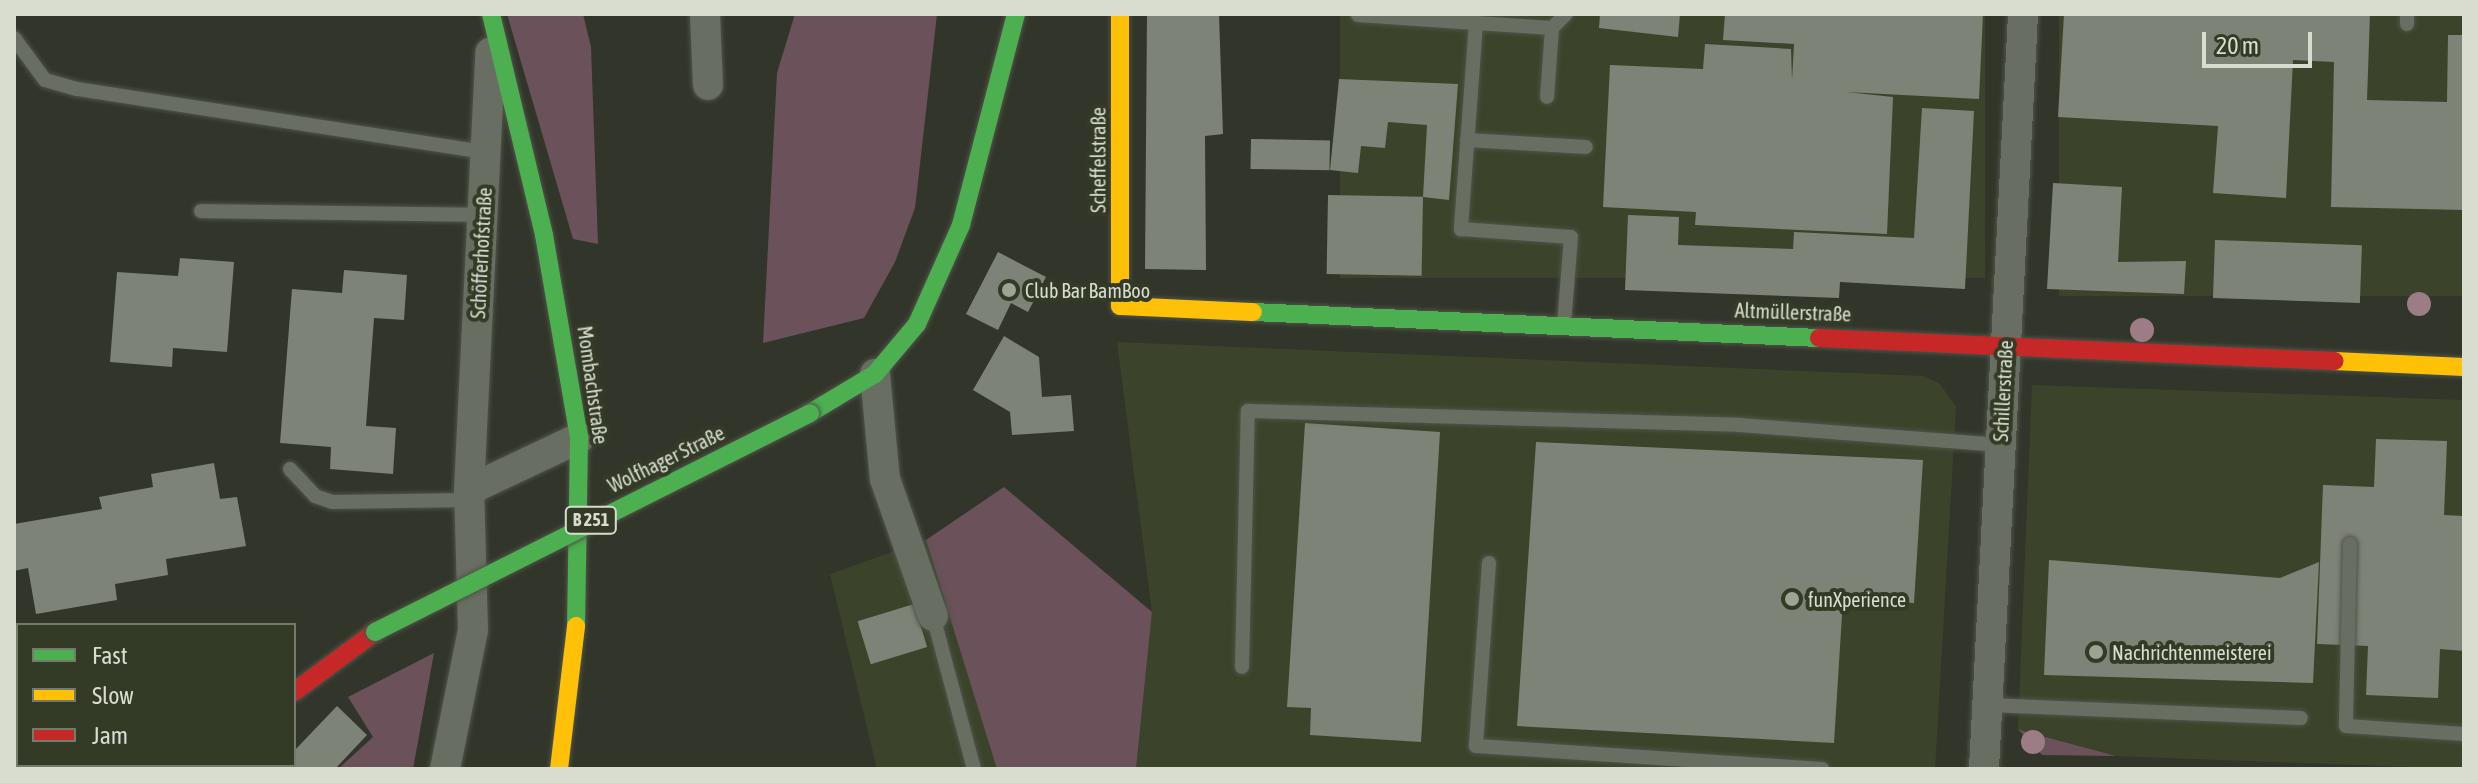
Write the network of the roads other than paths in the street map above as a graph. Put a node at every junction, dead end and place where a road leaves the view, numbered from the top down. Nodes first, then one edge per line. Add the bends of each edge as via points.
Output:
1 (705, 14) edge
2 (1016, 14) edge
3 (1120, 14) edge
4 (1566, 14) edge
5 (2023, 14) edge
6 (492, 15) edge
7 (1358, 15) edge
8 (1444, 17) edge
9 (1476, 23) junction
10 (1552, 28) junction
11 (14, 38) edge
12 (978, 70) dead end
13 (708, 85) dead end
14 (1547, 97) dead end
15 (1467, 140) junction
16 (1586, 147) dead end
17 (486, 152) junction
18 (968, 187) junction
19 (201, 211) dead end
20 (483, 215) junction
21 (1120, 306) joint
22 (1564, 324) junction
23 (2005, 343) junction
24 (2464, 367) edge
25 (865, 381) junction
26 (579, 438) junction
27 (2000, 445) junction
28 (290, 469) dead end
29 (470, 495) junction
30 (2350, 544) dead end
31 (1489, 563) dead end
32 (933, 616) joint
33 (1242, 667) dead end
34 (301, 679) edge
35 (1989, 705) junction
36 (2301, 718) dead end
37 (2464, 734) edge
38 (445, 769) edge
39 (559, 769) edge
40 (974, 769) edge
41 (1822, 769) edge
42 (1984, 769) edge

1 - 13 street
2 - 18 street, Wolfhager Straße / B 251
3 - 21 street, Scheffelstraße
4 - 10 lane
5 - 23 street, Schillerstraße
6 - 17 street, Schöfferhofstraße
6 - 26 street, Mombachstraße via 544,235
7 - 8 lane
8 - 9 lane
9 - 10 lane
9 - 15 lane
10 - 14 lane
11 - 17 lane via 45,80 77,89
12 - 18 street, Wolfhager Straße / B 251
15 - 16 lane
15 - 22 lane via 1461,229 1571,237
17 - 20 street, Schöfferhofstraße
18 - 25 street, Wolfhager Straße / B 251 via 961,225 917,324
19 - 20 lane
20 - 29 street, Schöfferhofstraße
21 - 22 street, Altmüllerstraße
22 - 23 street, Altmüllerstraße
23 - 24 street, Altmüllerstraße
23 - 27 street, Schillerstraße
25 - 32 street via 885,479
25 - 34 street, Wolfhager Straße / B 251, bridge via 375,632
26 - 29 street
26 - 39 street, Mombachstraße via 582,571
27 - 33 lane via 1740,425 1248,411
27 - 35 street, Schillerstraße
28 - 29 lane via 315,496 332,502
29 - 38 street, Schöfferhofstraße via 473,630
30 - 37 lane via 2346,726
31 - 41 lane via 1476,746
32 - 40 lane
35 - 36 lane
35 - 42 street, Schillerstraße

